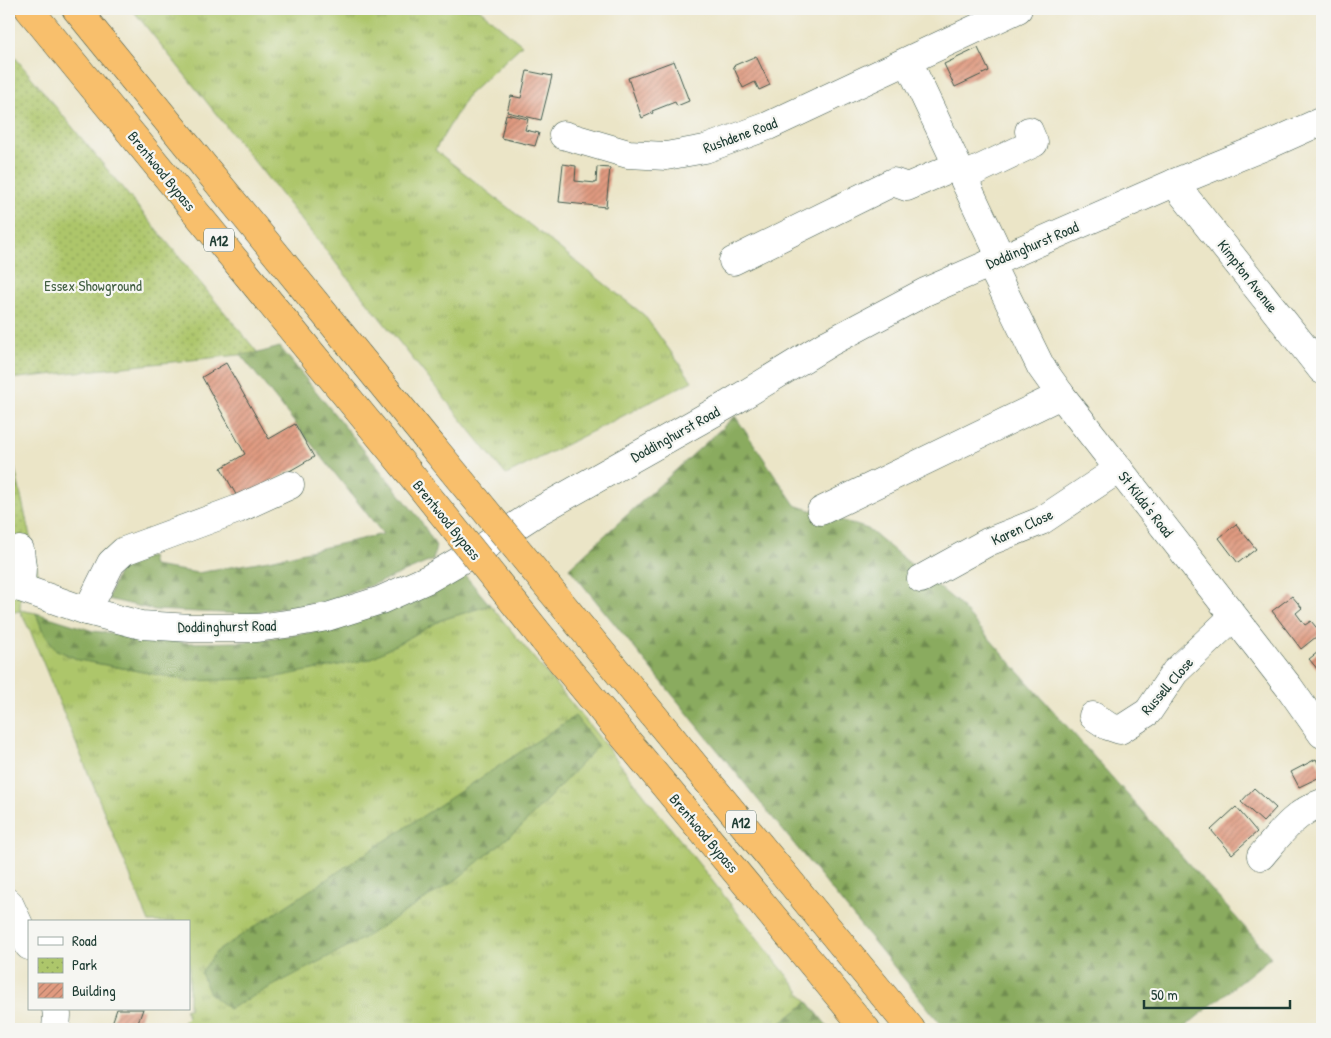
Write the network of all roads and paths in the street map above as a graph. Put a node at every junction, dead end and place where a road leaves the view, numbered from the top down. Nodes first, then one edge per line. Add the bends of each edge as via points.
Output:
1 (29, 9) edge
2 (76, 9) edge
3 (1018, 9) edge
4 (908, 62) junction
5 (1322, 121) edge
6 (1029, 131) dead end
7 (563, 135) dead end
8 (960, 172) junction
9 (1174, 183) junction
10 (995, 260) junction
11 (732, 261) dead end
12 (1322, 370) edge
13 (1061, 395) junction
14 (1119, 469) junction
15 (290, 485) dead end
16 (821, 511) dead end
17 (20, 550) dead end
18 (922, 579) dead end
19 (15, 586) edge
20 (87, 611) junction
21 (1233, 616) junction
22 (1093, 716) dead end
23 (1322, 734) edge
24 (1322, 802) edge
25 (1262, 856) dead end
26 (9, 903) edge
27 (28, 944) edge
28 (56, 1010) edge
29 (56, 1029) edge
30 (866, 1029) edge
31 (911, 1029) edge

1 - 30 highway, Brentwood Bypass / A12, bridge
2 - 31 highway, A12, bridge
3 - 4 street, Rushdene Road
4 - 7 street, Rushdene Road via 768,126 706,149 666,156 628,154
4 - 8 street
5 - 9 street, Doddinghurst Road
6 - 8 street via 1034,143
8 - 10 street
8 - 11 street via 907,187 893,182
9 - 10 street, Doddinghurst Road
9 - 12 street, Kimpton Avenue
10 - 13 street, St Kilda's Road via 1041,367
10 - 20 street, Doddinghurst Road via 925,292 829,343 730,404 538,512 428,580 381,600 327,617 257,628 141,625
13 - 14 street, St Kilda's Road
13 - 16 street
14 - 18 street, Karen Close via 1041,522 982,545
14 - 21 street, St Kilda's Road
15 - 20 street via 238,510 124,551 111,563
17 - 19 street via 22,567
19 - 20 street, Doddinghurst Road
21 - 22 street, Russell Close via 1175,672 1148,712 1120,730
21 - 23 street, St Kilda's Road
24 - 25 street via 1294,818
26 - 27 street
28 - 29 street

